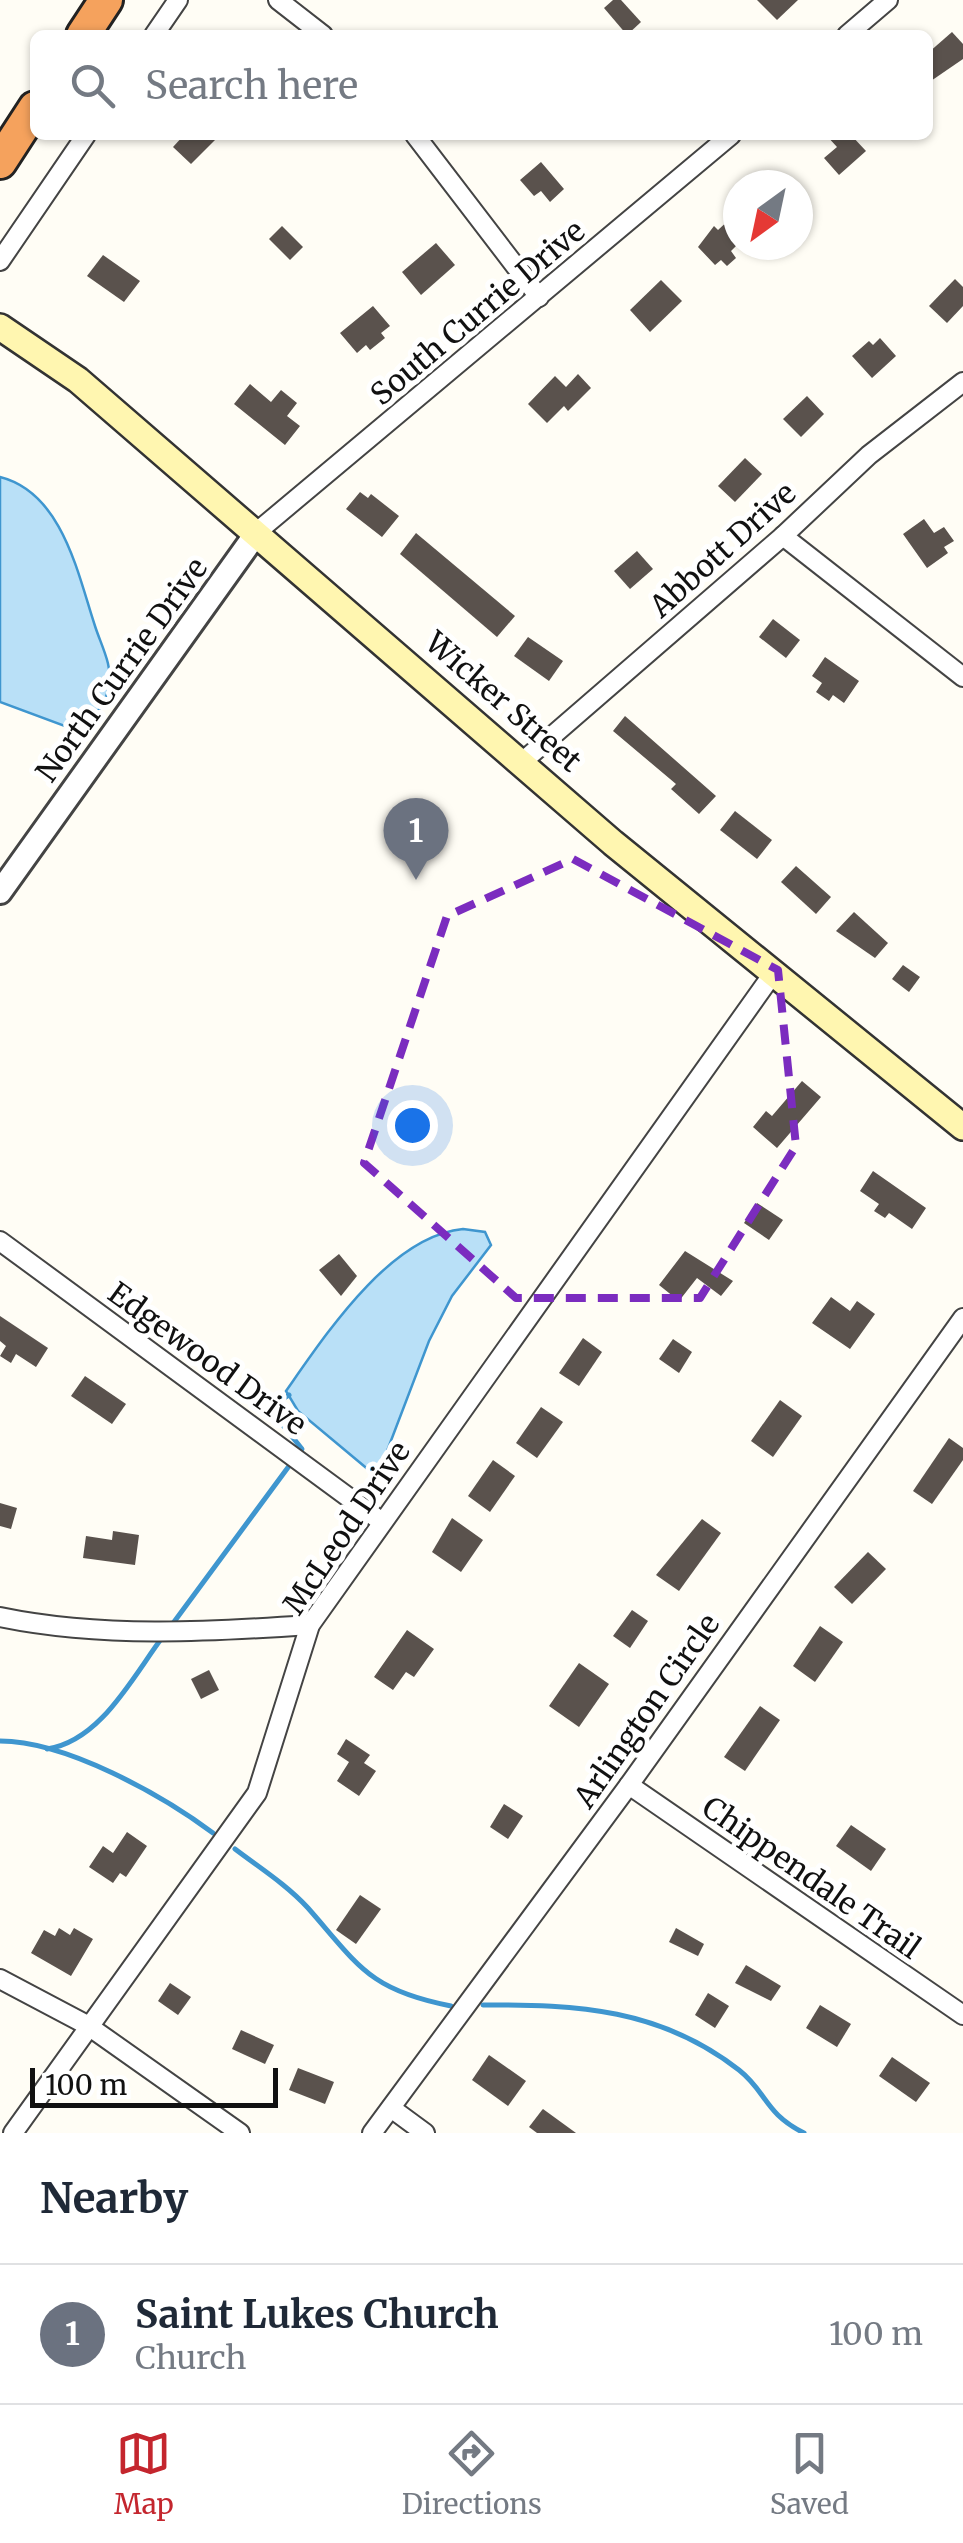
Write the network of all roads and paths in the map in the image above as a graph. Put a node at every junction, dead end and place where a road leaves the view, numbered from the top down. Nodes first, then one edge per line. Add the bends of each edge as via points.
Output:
1 (106, 0) edge
2 (178, 0) edge
3 (278, 0) edge
4 (888, 0) edge
5 (86, 30) edge
6 (157, 30) edge
7 (317, 30) edge
8 (853, 30) edge
9 (30, 116) edge
10 (83, 140) edge
11 (419, 140) edge
12 (725, 140) edge
13 (0, 162) edge
14 (0, 261) edge
15 (540, 297) junction
16 (0, 327) edge
17 (963, 382) edge
18 (258, 531) junction
19 (783, 536) junction
20 (963, 677) edge
21 (522, 762) junction
22 (0, 892) edge
23 (772, 976) junction
24 (963, 1127) edge
25 (0, 1241) edge
26 (963, 1318) edge
27 (382, 1522) junction
28 (0, 1617) edge
29 (310, 1625) junction
30 (629, 1785) junction
31 (0, 1978) edge
32 (963, 2015) edge
33 (87, 2025) junction
34 (392, 2108) junction
35 (13, 2133) edge
36 (240, 2133) edge
37 (372, 2133) edge
38 (425, 2133) edge

1 - 5 highway
2 - 6 street
3 - 7 street
4 - 8 street
9 - 13 highway
10 - 14 street
11 - 15 street
12 - 15 street, South Currie Drive
15 - 18 street, South Currie Drive
16 - 18 main road, Wicker Street via 78,380
17 - 19 street, Abbott Drive via 869,454
18 - 21 main road, Wicker Street
18 - 22 street, North Currie Drive
19 - 20 street
19 - 21 street, Abbott Drive
21 - 23 main road, Wicker Street
23 - 24 main road, Wicker Street
23 - 27 street, McLeod Drive
25 - 27 street, Edgewood Drive
26 - 30 street, Arlington Circle
27 - 29 street, McLeod Drive
28 - 29 street via 193,1632
29 - 33 street, McLeod Drive via 257,1793
30 - 32 street, Chippendale Trail
30 - 34 street, Arlington Circle
31 - 33 street
33 - 35 street, McLeod Drive
33 - 36 street
34 - 37 street, Arlington Circle
34 - 38 street

